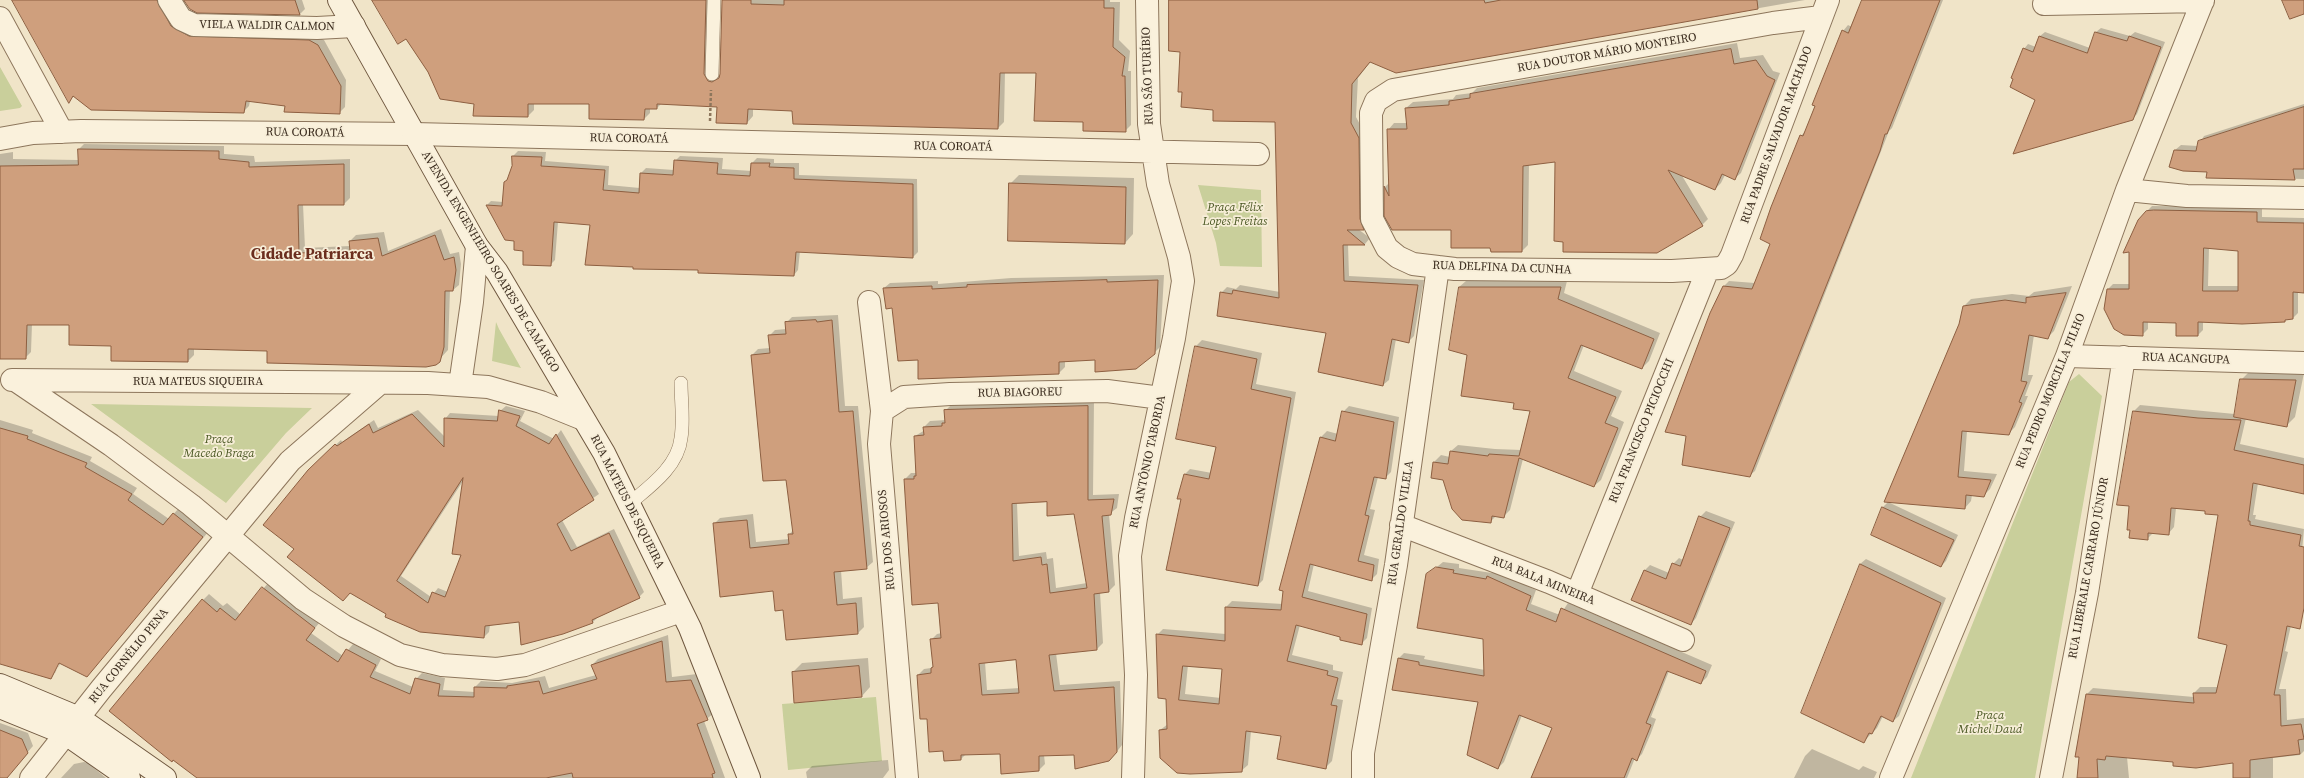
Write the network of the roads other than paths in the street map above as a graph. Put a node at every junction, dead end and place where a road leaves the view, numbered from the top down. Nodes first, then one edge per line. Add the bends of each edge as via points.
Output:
1 (169, 0) edge
2 (339, 0) edge
3 (714, 0) edge
4 (1146, 0) edge
5 (2203, 0) edge
6 (2044, 4) dead end
7 (1825, 9) edge
8 (0, 18) edge
9 (354, 26) junction
10 (712, 74) road end
11 (1393, 90) joint
12 (62, 132) junction
13 (414, 134) junction
14 (0, 139) edge
15 (1153, 151) junction
16 (1258, 154) dead end
17 (2128, 190) junction
18 (2304, 198) edge
19 (477, 246) junction
20 (1438, 267) junction
21 (1715, 269) junction
22 (869, 302) dead end
23 (2067, 356) junction
24 (2124, 357) junction
25 (2304, 362) edge
26 (8, 380) edge
27 (380, 383) junction
28 (681, 383) dead end
29 (460, 385) junction
30 (1161, 398) junction
31 (882, 411) junction
32 (584, 419) junction
33 (629, 504) junction
34 (1401, 525) junction
35 (228, 536) junction
36 (1577, 594) junction
37 (681, 611) junction
38 (1683, 640) dead end
39 (0, 685) edge
40 (0, 707) edge
41 (79, 718) junction
42 (66, 734) junction
43 (31, 778) edge
44 (129, 778) edge
45 (165, 778) edge
46 (749, 778) edge
47 (907, 778) edge
48 (1133, 778) edge
49 (1363, 778) edge
50 (1891, 778) edge
51 (2051, 778) edge

1 - 9 street, VIELA WALDIR CALMON via 181,19 194,25 317,28
2 - 9 street, AVENIDA ENGENHEIRO SOARES DE CAMARGO
3 - 10 lane
4 - 15 street, RUA SÃO TURÍBIO via 1149,124
5 - 6 street
5 - 17 street, RUA PEDRO MORCILLA FILHO
7 - 11 street, RUA DOUTOR MÁRIO MONTEIRO via 1773,23
7 - 21 street, RUA PADRE SALVADOR MACHADO via 1732,255 1727,264
8 - 12 street
9 - 13 street, AVENIDA ENGENHEIRO SOARES DE CAMARGO
11 - 20 street, RUA DELFINA DA CUNHA via 1376,102 1371,113 1372,219 1387,248 1398,257 1413,264
12 - 13 street, RUA COROATÁ
12 - 14 street, RUA COROATÁ via 33,133
13 - 15 street, RUA COROATÁ
13 - 19 street, AVENIDA ENGENHEIRO SOARES DE CAMARGO
15 - 16 street, RUA COROATÁ
15 - 30 street, RUA ANTÔNIO TABORDA via 1158,184 1179,257 1183,281
17 - 18 street via 2187,196
17 - 23 street, RUA PEDRO MORCILLA FILHO
19 - 29 street
19 - 32 street, AVENIDA ENGENHEIRO SOARES DE CAMARGO via 497,272
20 - 21 street, RUA DELFINA DA CUNHA
20 - 34 street, RUA GERALDO VILELA
21 - 36 street, RUA FRANCISCO PICIOCCHI
22 - 31 street, RUA DOS ARIOSOS
23 - 24 street, RUA ACANGUPA
23 - 50 street, RUA PEDRO MORCILLA FILHO
24 - 25 street, RUA ACANGUPA
24 - 51 street, RUA LIBERALE CARRARO JÚNIOR via 2087,593
26 - 27 street, RUA MATEUS SIQUEIRA
26 - 35 street via 111,445
27 - 29 street
27 - 35 street via 290,460
28 - 33 lane via 681,439 673,460 655,482
29 - 32 street via 488,386 541,402
30 - 31 street, RUA BIAGOREU via 1107,391 950,394 904,397
30 - 48 street, RUA ANTÔNIO TABORDA via 1130,556 1136,674
31 - 47 street, RUA DOS ARIOSOS via 879,444
32 - 33 street, RUA MATEUS DE SIQUEIRA
33 - 37 street, RUA MATEUS DE SIQUEIRA
34 - 36 street, RUA BALA MINEIRA
34 - 49 street, RUA GERALDO VILELA via 1363,753
35 - 37 street via 303,599 344,626 400,655 442,665 497,669 525,665
35 - 41 street, RUA CORNÉLIO PENA
36 - 38 street, RUA BALA MINEIRA
37 - 46 street, RUA MATEUS DE SIQUEIRA
39 - 41 street
40 - 42 street
41 - 42 street, RUA CORNÉLIO PENA
41 - 45 street
42 - 43 street, RUA CORNÉLIO PENA
42 - 44 street

